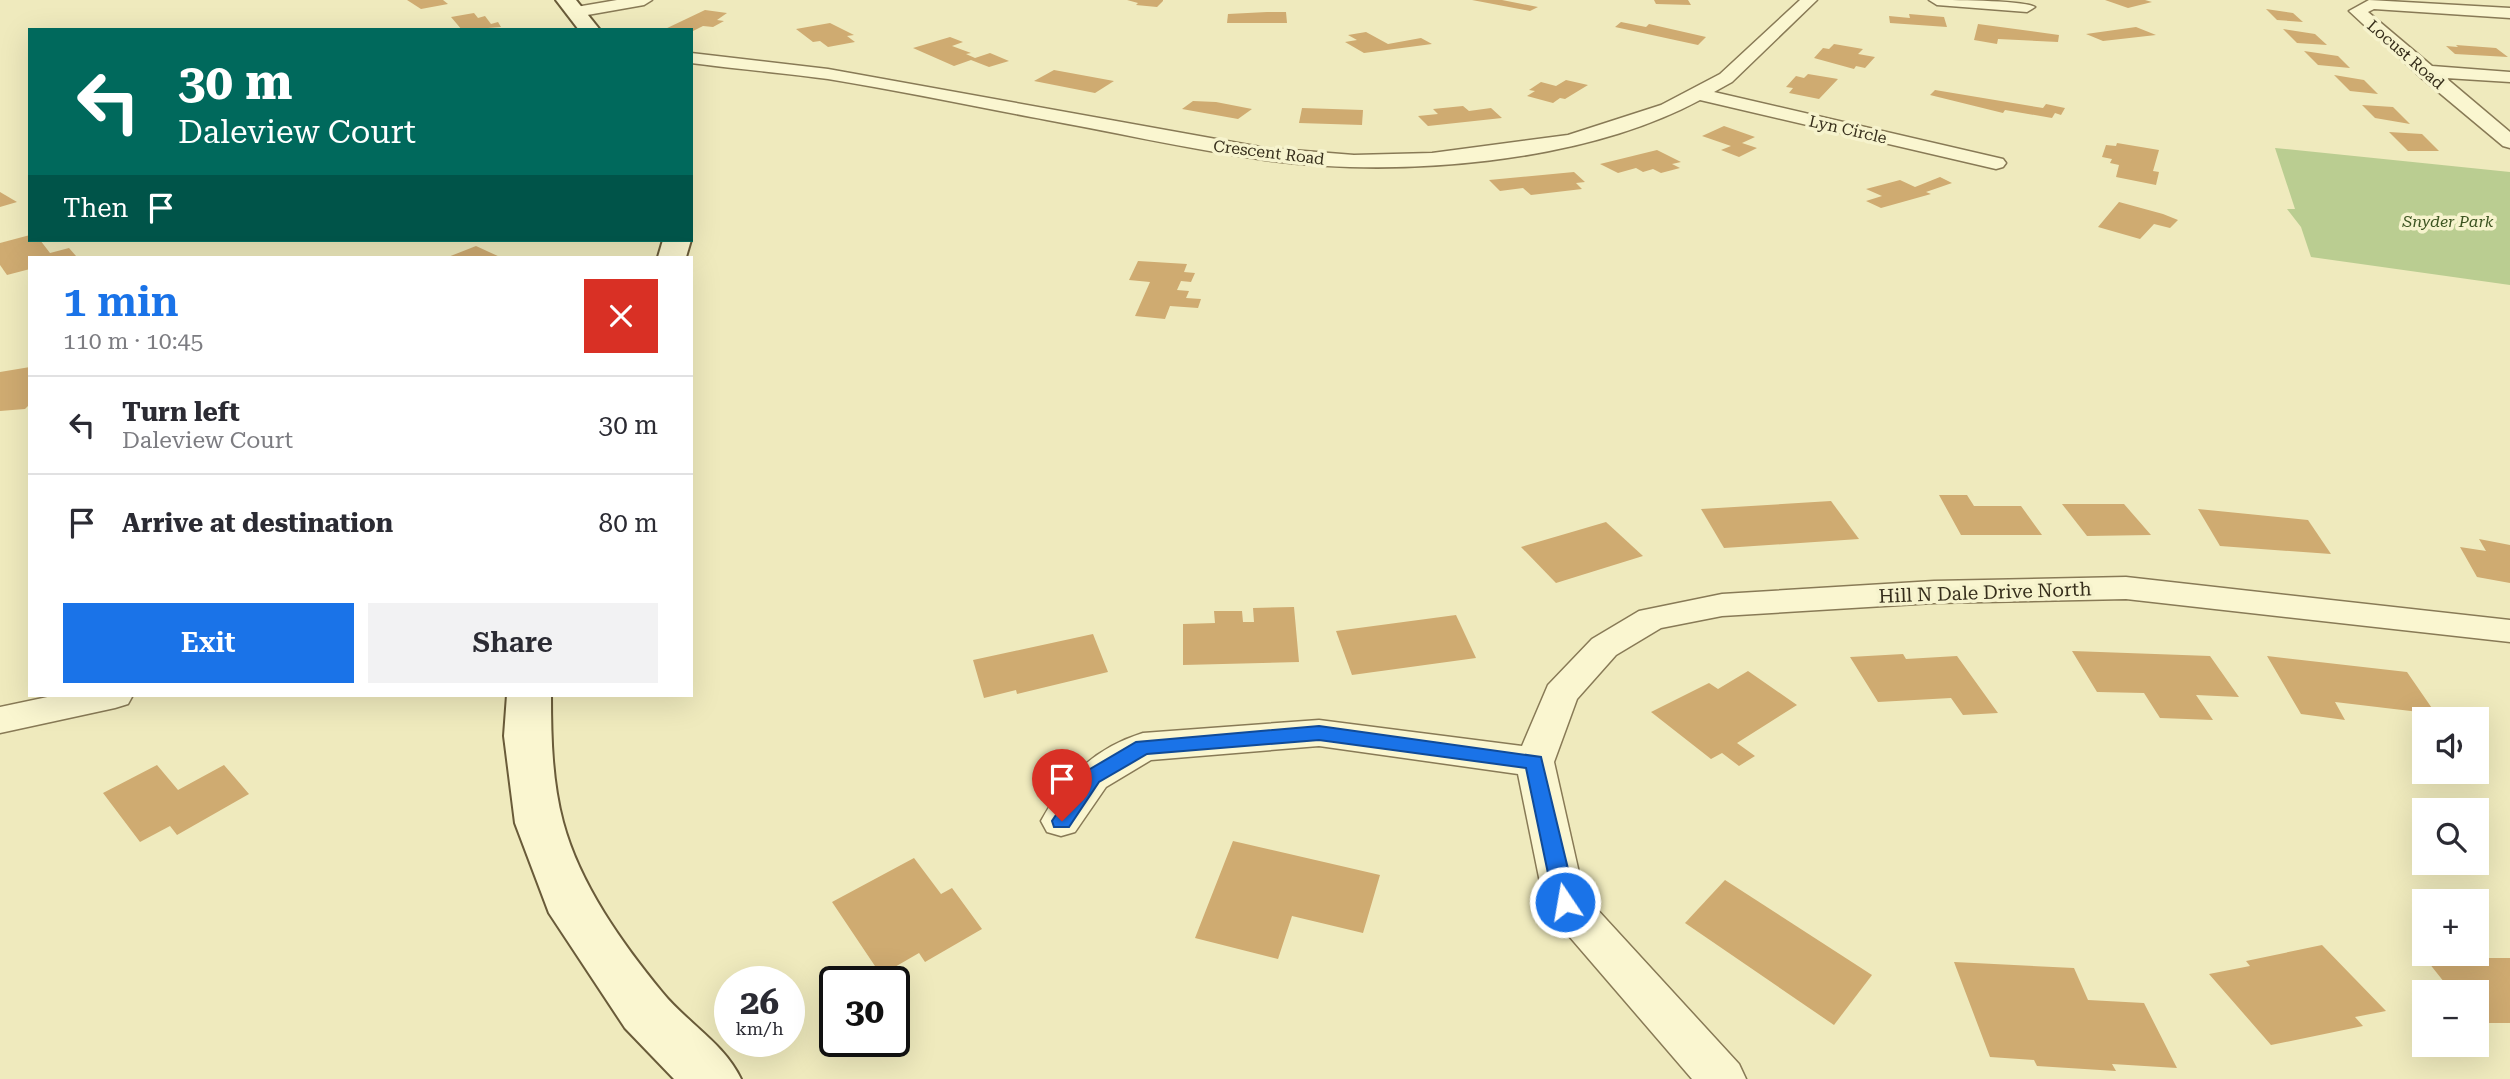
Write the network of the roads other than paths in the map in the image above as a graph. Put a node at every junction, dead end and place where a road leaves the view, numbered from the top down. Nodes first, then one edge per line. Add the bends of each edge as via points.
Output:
1 (644, 0) edge
2 (1809, 0) edge
3 (1937, 0) edge
4 (571, 6) edge
5 (2027, 7) dead end
6 (2510, 13) edge
7 (588, 28) edge
8 (693, 58) edge
9 (2424, 71) junction
10 (2510, 77) edge
11 (1700, 94) junction
12 (2510, 142) edge
13 (1997, 163) dead end
14 (2510, 631) edge
15 (107, 697) edge
16 (528, 697) edge
17 (0, 720) edge
18 (1535, 762) junction
19 (1062, 821) dead end
20 (712, 1079) edge
21 (1722, 1079) edge

1 - 4 street
2 - 11 street, Crescent Road via 1746,62
3 - 5 street
4 - 7 street
6 - 9 street, Locust Road via 2372,4 2357,11
8 - 11 street, Crescent Road via 840,76 1255,153 1354,162 1457,157 1533,147 1622,126
9 - 10 street
9 - 12 street, Locust Road
11 - 13 street, Lyn Circle
14 - 18 street, Hill N Dale Drive North via 2126,587 1934,592 1722,605 1651,619 1604,647 1561,694
15 - 17 street
16 - 20 street via 527,736 539,823 575,913 644,1011
18 - 19 street via 1319,733 1143,747 1092,777
18 - 21 street via 1565,902

